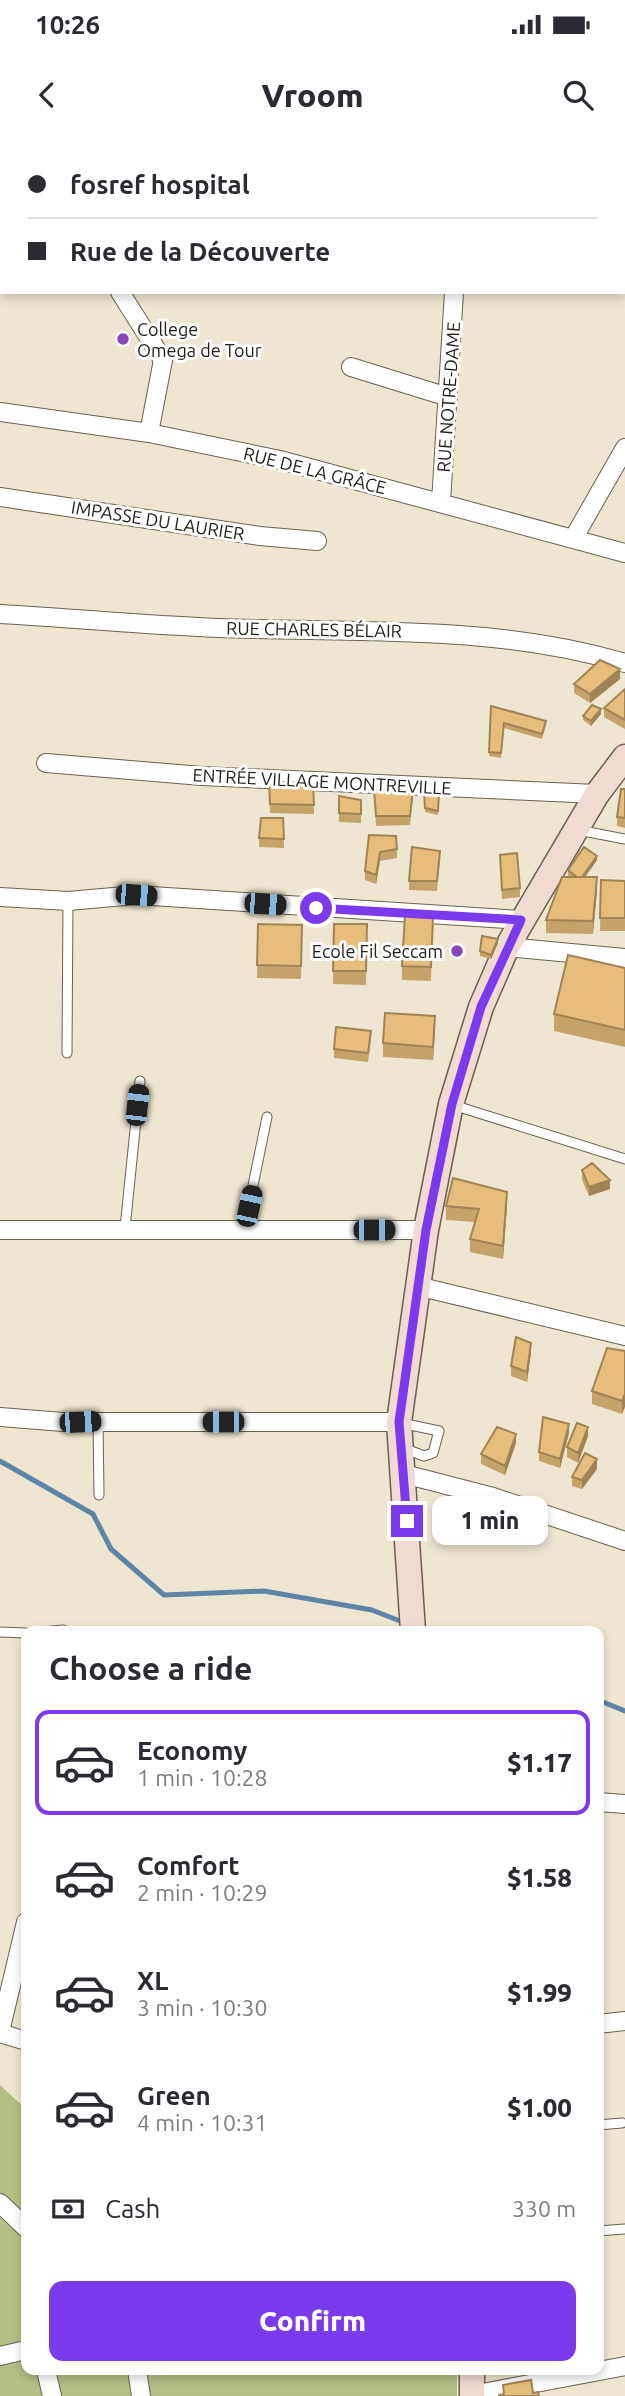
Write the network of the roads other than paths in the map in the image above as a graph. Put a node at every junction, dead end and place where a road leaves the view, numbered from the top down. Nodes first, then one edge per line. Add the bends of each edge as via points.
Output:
1 (121, 294) edge
2 (454, 294) edge
3 (351, 367) dead end
4 (448, 397) junction
5 (0, 412) edge
6 (149, 433) junction
7 (625, 448) edge
8 (0, 496) edge
9 (441, 502) junction
10 (573, 538) junction
11 (317, 541) dead end
12 (625, 553) edge
13 (0, 614) edge
14 (625, 663) edge
15 (624, 759) edge
16 (46, 763) dead end
17 (597, 794) junction
18 (576, 830) junction
19 (625, 839) edge
20 (0, 897) edge
21 (68, 901) junction
22 (521, 920) junction
23 (507, 947) junction
24 (625, 958) edge
25 (67, 1053) dead end
26 (140, 1081) dead end
27 (452, 1104) junction
28 (267, 1117) dead end
29 (625, 1159) edge
30 (125, 1228) junction
31 (244, 1229) junction
32 (0, 1230) edge
33 (426, 1230) junction
34 (417, 1286) junction
35 (625, 1336) edge
36 (0, 1418) edge
37 (98, 1421) junction
38 (400, 1435) junction
39 (404, 1474) junction
40 (99, 1495) dead end
41 (625, 1541) edge
42 (413, 1626) edge
43 (0, 1632) edge
44 (21, 1633) edge
45 (604, 1802) edge
46 (625, 1804) edge
47 (21, 1943) edge
48 (625, 2021) edge
49 (604, 2023) edge
50 (0, 2033) edge
51 (21, 2039) edge
52 (622, 2123) dead end
53 (604, 2124) edge
54 (0, 2203) edge
55 (21, 2223) edge
56 (625, 2229) edge
57 (604, 2231) edge
58 (21, 2351) edge
59 (0, 2356) edge
60 (625, 2366) edge
61 (604, 2370) edge
62 (47, 2375) edge
63 (138, 2375) edge
64 (472, 2375) edge
65 (578, 2375) edge
66 (472, 2395) edge
67 (52, 2396) edge
68 (141, 2396) edge

1 - 6 street via 163,360
2 - 4 street, RUE NOTRE-DAME
3 - 4 street
4 - 9 street, RUE NOTRE-DAME
5 - 6 street, RUE DE LA GRÂCE
6 - 9 street, RUE DE LA GRÂCE via 280,460
7 - 10 street
8 - 11 street, IMPASSE DU LAURIER
9 - 10 street, RUE DE LA GRÂCE
10 - 12 street, RUE DE LA GRÂCE
13 - 14 street, RUE CHARLES BÉLAIR via 217,628 426,631 582,650
15 - 17 street
16 - 17 street, ENTRÉE VILLAGE MONTREVILLE via 202,776
17 - 18 street
18 - 19 lane
18 - 22 street
20 - 21 street
21 - 22 street via 136,895
21 - 25 lane
22 - 23 street
23 - 24 street
23 - 27 street via 481,1007
26 - 30 lane
27 - 29 lane
27 - 33 street
28 - 31 lane
30 - 31 street
30 - 32 street
31 - 33 street
33 - 34 street
34 - 35 street
34 - 38 street
36 - 37 street
37 - 38 street
37 - 40 lane
38 - 39 street
39 - 41 street via 493,1497
39 - 42 street
43 - 44 lane
45 - 46 street
47 - 50 street
48 - 49 street
50 - 51 street
52 - 53 lane
54 - 55 street
56 - 57 lane
58 - 59 street
60 - 61 street
62 - 67 street
63 - 68 street
64 - 66 street
65 - 66 street

